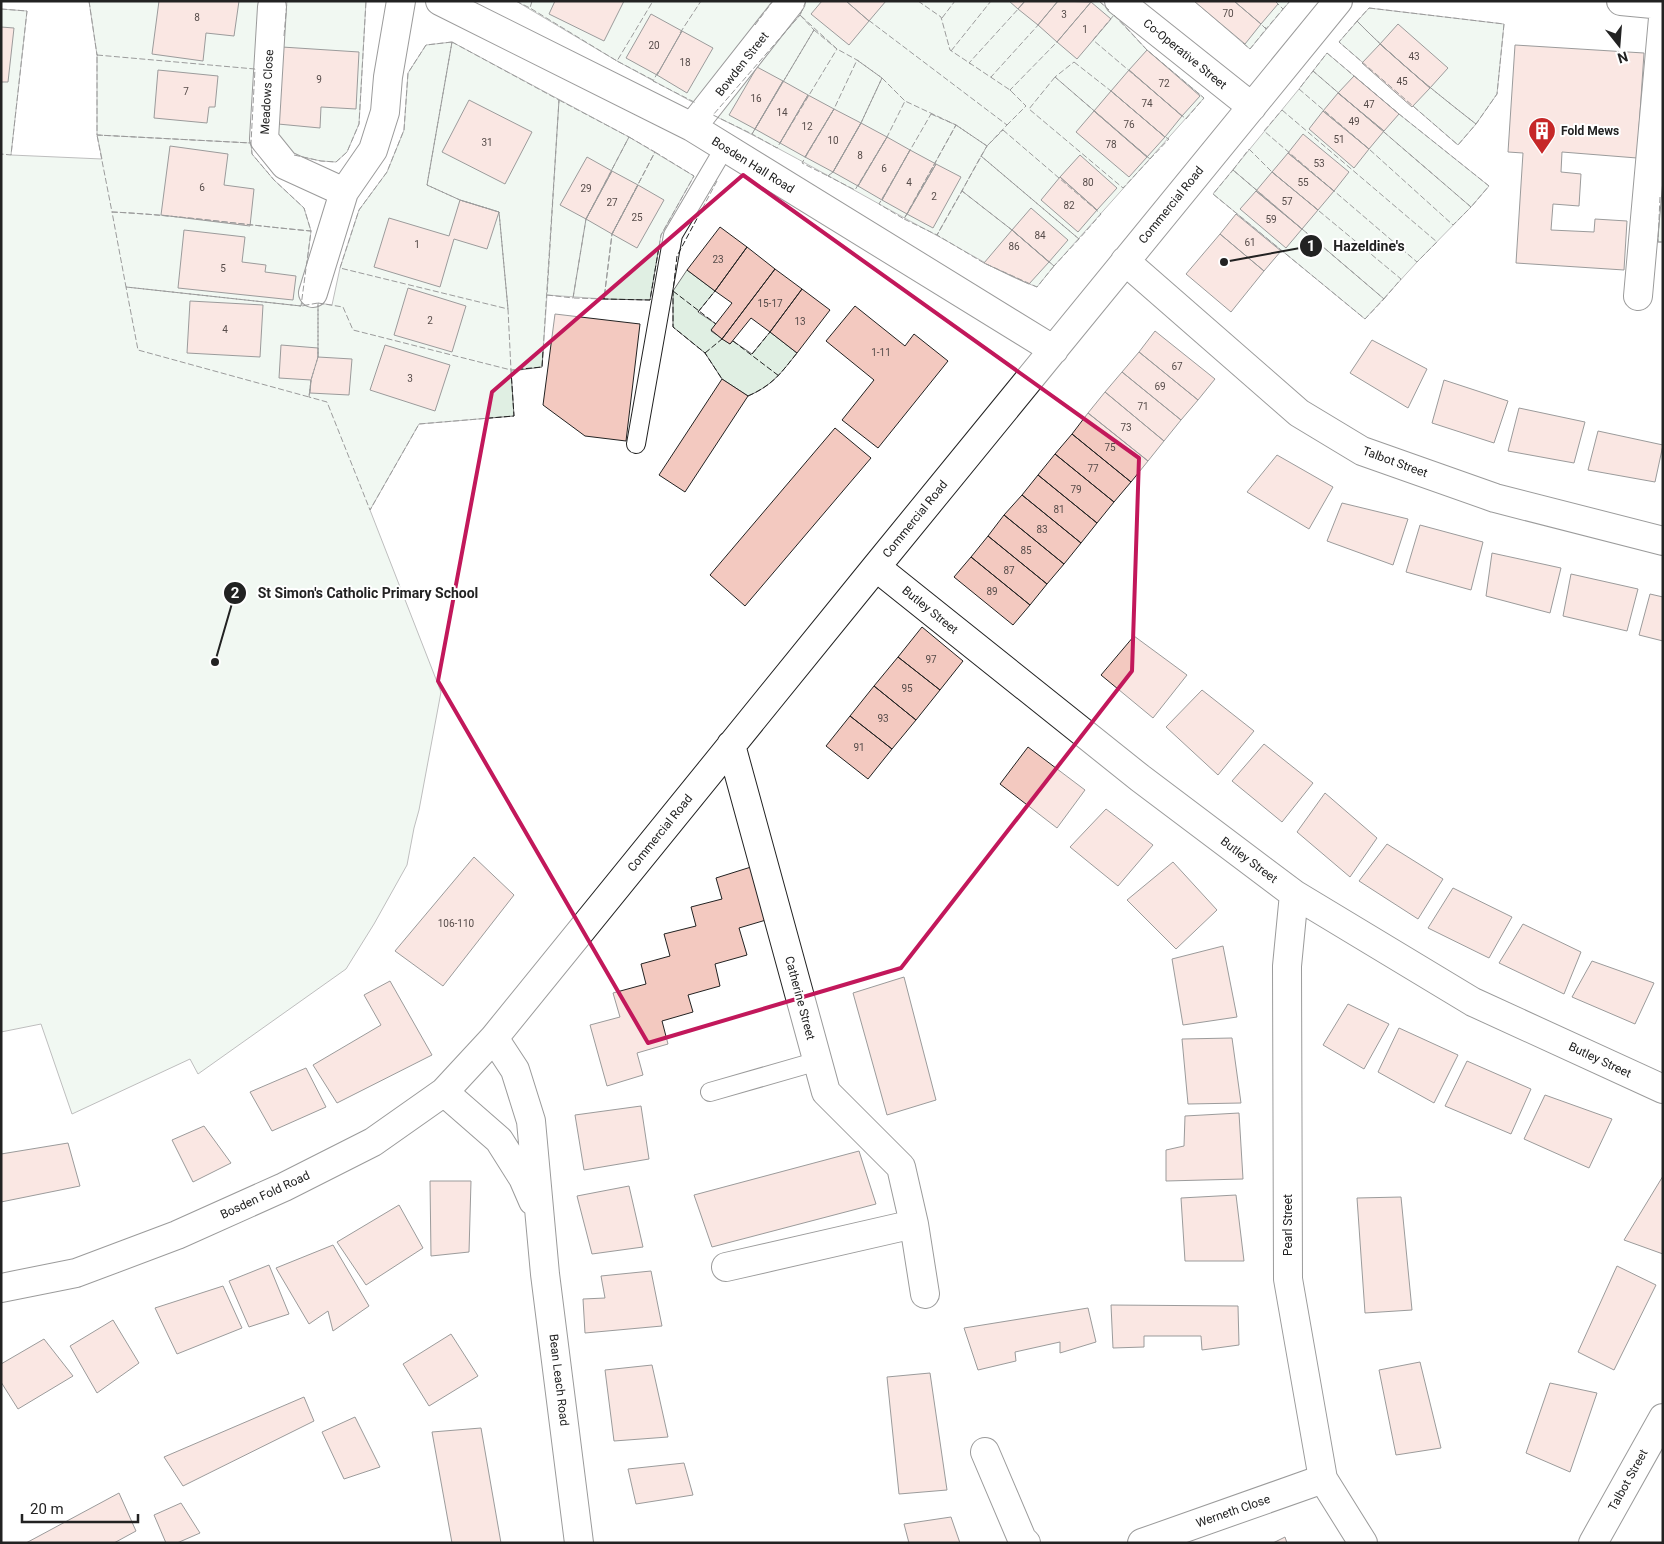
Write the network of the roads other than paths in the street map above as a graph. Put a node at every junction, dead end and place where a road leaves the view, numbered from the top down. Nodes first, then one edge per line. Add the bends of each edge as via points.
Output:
1 (401, 1) edge
2 (440, 1) edge
3 (791, 1) edge
4 (1119, 1) edge
5 (1338, 1) edge
6 (1621, 1) edge
7 (1663, 6) edge
8 (272, 7) dead end
9 (1663, 18) edge
10 (1252, 107) junction
11 (692, 127) junction
12 (725, 147) junction
13 (344, 192) junction
14 (1125, 261) junction
15 (313, 293) dead end
16 (1638, 296) dead end
17 (1054, 350) junction
18 (636, 444) dead end
19 (1663, 541) edge
20 (876, 567) junction
21 (731, 745) junction
22 (1294, 894) junction
23 (494, 1038) junction
24 (818, 1061) junction
25 (1663, 1090) edge
26 (444, 1092) junction
27 (710, 1092) dead end
28 (540, 1216) junction
29 (914, 1224) junction
30 (726, 1267) dead end
31 (1, 1288) edge
32 (925, 1294) dead end
33 (1663, 1418) edge
34 (985, 1452) dead end
35 (1323, 1479) junction
36 (579, 1543) edge
37 (1026, 1543) edge
38 (1142, 1543) edge
39 (1363, 1543) edge
40 (1593, 1543) edge

1 - 13 street via 385,112 373,150
2 - 11 street, Bosden Hall Road
3 - 11 street, Bowden Street
4 - 10 street, Co-Operative Street
5 - 10 street, Commercial Road
6 - 7 street
8 - 13 street, Meadows Close via 264,139 285,165
9 - 16 street
10 - 14 street, Commercial Road
11 - 12 street, Bosden Hall Road
12 - 17 street, Bosden Hall Road
12 - 18 lane via 673,235
13 - 15 street
14 - 17 street, Commercial Road
14 - 19 street, Talbot Street via 1299,413 1362,451 1495,498
17 - 20 street, Commercial Road
20 - 21 street, Commercial Road
20 - 22 street, Butley Street via 1140,778
21 - 23 street, Commercial Road
21 - 24 street, Catherine Street
22 - 25 street, Butley Street via 1473,1002
22 - 35 street, Pearl Street via 1288,966 1288,1279
23 - 26 street, Bosden Fold Road
23 - 28 street, Bean Leach Road via 514,1070 531,1121
24 - 27 lane
24 - 29 street, Catherine Street via 826,1092 901,1167
26 - 28 street, Bean Leach Road via 499,1140 523,1178
26 - 31 street, Bosden Fold Road via 373,1142 284,1187 177,1235 76,1272
28 - 36 street, Bean Leach Road
29 - 30 street
29 - 32 street, Catherine Street
33 - 40 street, Talbot Street
34 - 37 street
35 - 38 street, Werneth Close
35 - 39 street, Pearl Street

